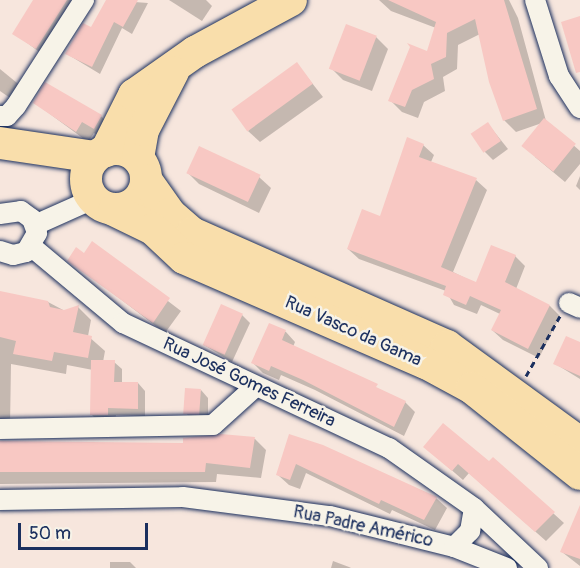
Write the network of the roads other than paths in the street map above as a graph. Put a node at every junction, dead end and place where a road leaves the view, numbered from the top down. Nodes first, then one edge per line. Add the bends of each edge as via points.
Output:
1 (84, 0) edge
2 (291, 0) edge
3 (535, 0) edge
4 (177, 66) junction
5 (580, 108) edge
6 (0, 116) edge
7 (0, 143) edge
8 (0, 159) edge
9 (142, 169) junction
10 (99, 179) junction
11 (0, 214) edge
12 (35, 225) junction
13 (32, 247) junction
14 (0, 251) edge
15 (255, 387) junction
16 (0, 429) edge
17 (580, 443) edge
18 (580, 474) edge
19 (0, 500) edge
20 (474, 507) junction
21 (454, 548) junction
22 (507, 568) edge
23 (538, 568) edge

1 - 6 street via 16,106 7,116
2 - 4 main road
3 - 5 street via 559,76
4 - 9 main road via 143,130
4 - 10 main road via 134,95
7 - 10 main road
8 - 10 main road
9 - 10 main road via 123,150
9 - 10 main road via 140,198 124,209
9 - 17 main road, Rua Vasco da Gama via 170,214 192,233 447,346
10 - 12 street
10 - 18 main road, Rua Vasco da Gama via 184,258 426,363 472,388
11 - 12 street via 21,211
12 - 13 street
13 - 14 street via 20,255
13 - 15 street, Rua José Gomes Ferreira via 123,323
15 - 16 street via 213,425
15 - 20 street, Rua José Gomes Ferreira via 389,448
19 - 21 street, Rua Padre Américo via 183,497 330,516
20 - 21 street via 470,531
20 - 23 street, Rua José Gomes Ferreira
21 - 22 street, Rua Padre Américo

